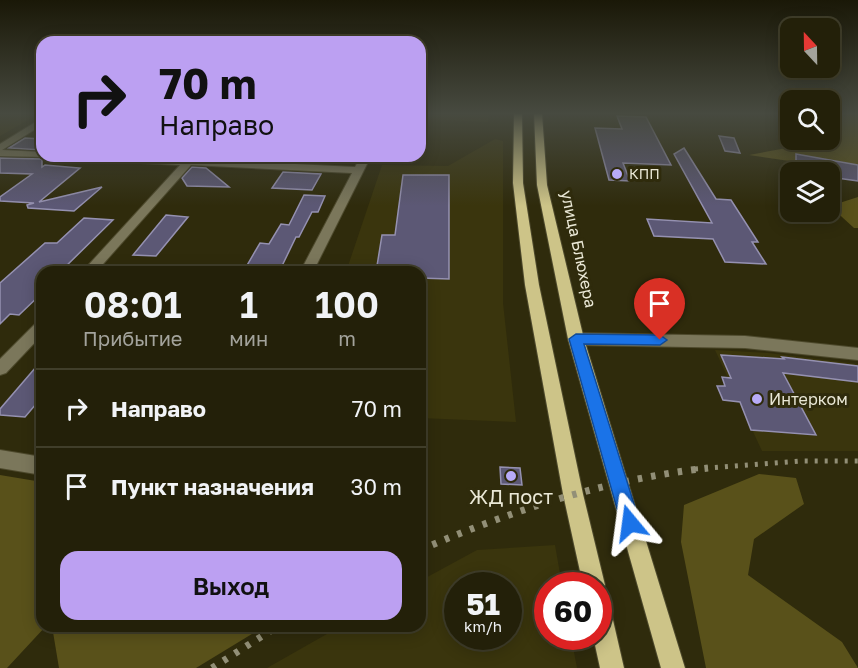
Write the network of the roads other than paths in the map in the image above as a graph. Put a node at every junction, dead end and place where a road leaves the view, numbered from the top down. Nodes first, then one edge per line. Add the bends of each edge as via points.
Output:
1 (518, 144) edge
2 (540, 144) edge
3 (0, 153) edge
4 (36, 155) edge
5 (188, 162) edge
6 (237, 162) edge
7 (363, 162) edge
8 (358, 170) junction
9 (93, 266) edge
10 (309, 266) edge
11 (36, 332) edge
12 (576, 339) junction
13 (858, 354) edge
14 (0, 369) edge
15 (0, 459) edge
16 (36, 465) edge
17 (591, 572) edge
18 (608, 650) edge
19 (612, 668) edge
20 (673, 668) edge

1 - 17 main road via 518,183 532,285
2 - 12 main road, улица Блюхера via 542,185
3 - 4 street
5 - 9 street
6 - 8 street
7 - 8 street
8 - 10 street
11 - 14 street
12 - 13 street via 745,342
12 - 20 main road, улица Блюхера
15 - 16 street
18 - 19 main road

